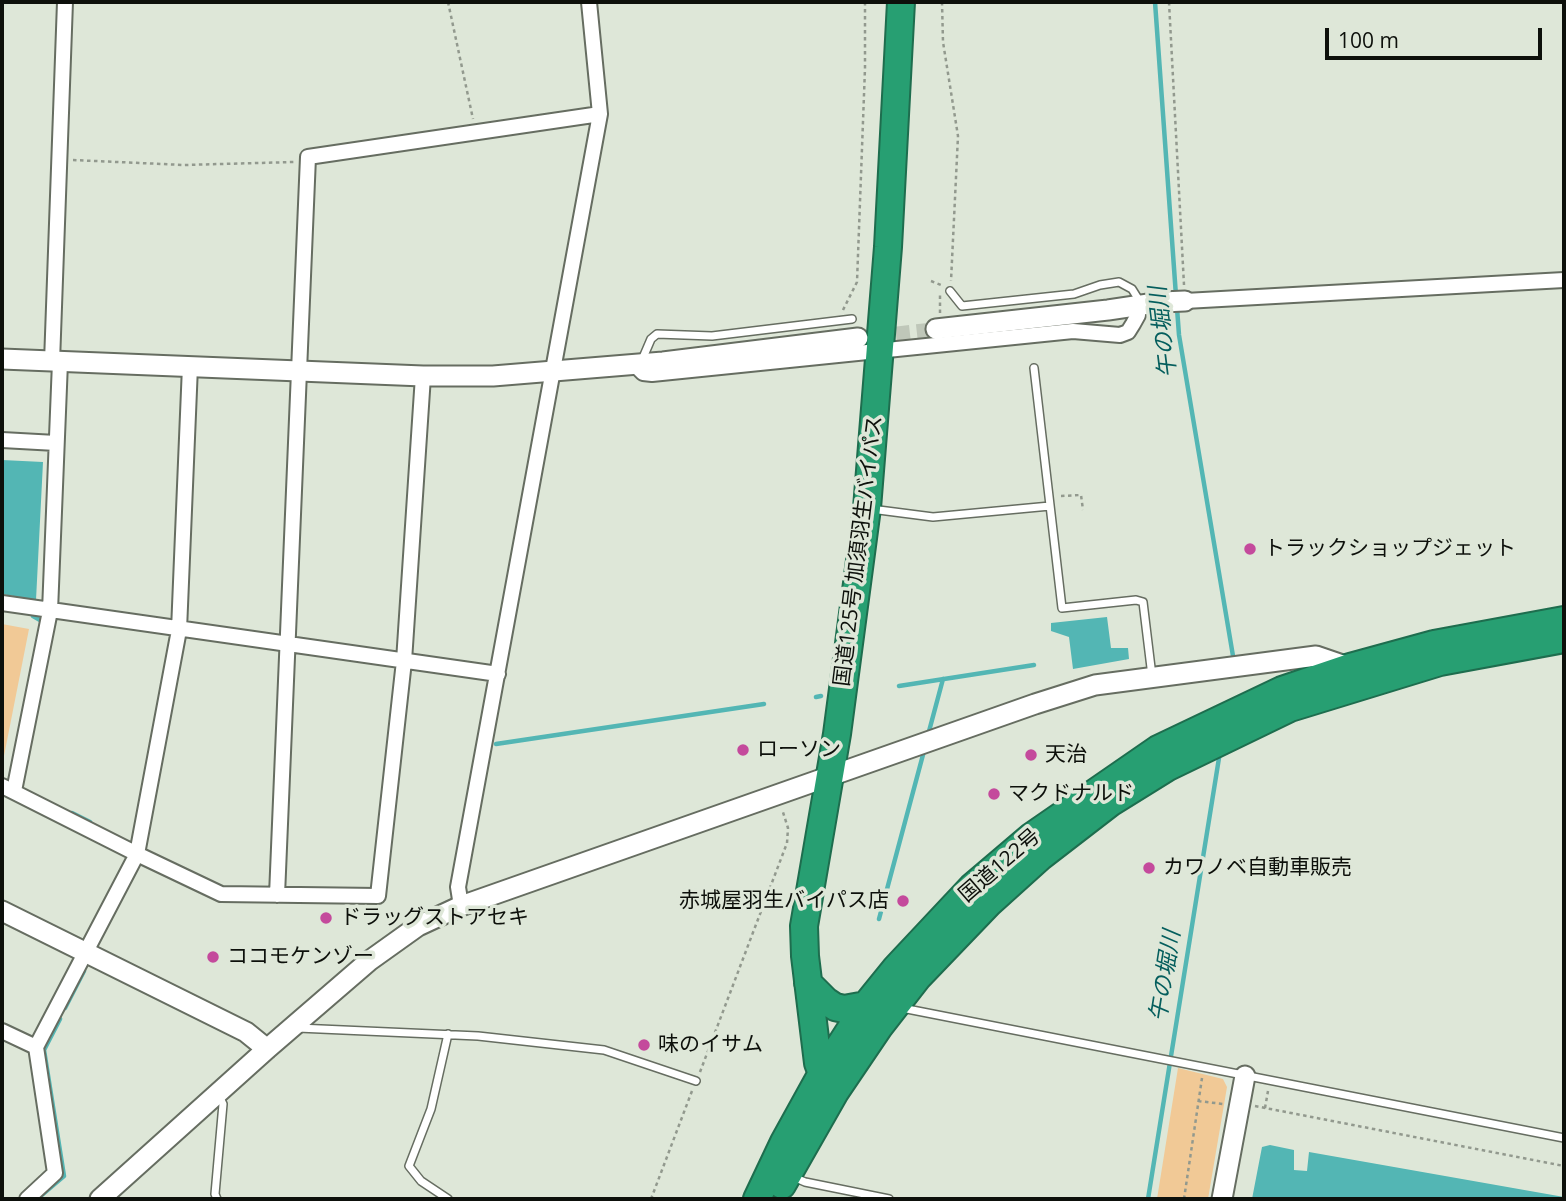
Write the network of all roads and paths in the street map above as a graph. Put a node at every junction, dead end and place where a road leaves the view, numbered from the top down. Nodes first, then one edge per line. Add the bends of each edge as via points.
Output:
1 (65, 2) edge
2 (448, 2) edge
3 (589, 2) edge
4 (865, 2) edge
5 (901, 2) edge
6 (942, 2) edge
7 (1169, 2) edge
8 (600, 114) junction
9 (476, 132) junction
10 (59, 159) junction
11 (308, 162) junction
12 (1564, 280) edge
13 (950, 291) joint
14 (940, 295) dead end
15 (1185, 301) junction
16 (1138, 306) junction
17 (852, 319) dead end
18 (836, 321) junction
19 (938, 323) joint
20 (869, 345) junction
21 (2, 359) edge
22 (56, 362) junction
23 (637, 364) junction
24 (190, 366) junction
25 (1034, 368) dead end
26 (298, 370) junction
27 (551, 371) junction
28 (423, 376) junction
29 (2, 440) edge
30 (57, 443) junction
31 (1061, 496) dead end
32 (1050, 506) junction
33 (867, 508) junction
34 (1083, 510) dead end
35 (2, 603) edge
36 (50, 611) junction
37 (1564, 620) edge
38 (179, 630) junction
39 (1564, 639) edge
40 (289, 645) junction
41 (404, 661) junction
42 (498, 674) junction
43 (1356, 676) junction
44 (1152, 677) junction
45 (829, 776) junction
46 (8, 788) edge
47 (778, 794) junction
48 (137, 854) junction
49 (277, 895) junction
50 (461, 906) junction
51 (2, 911) edge
52 (86, 952) junction
53 (808, 983) junction
54 (866, 1005) junction
55 (895, 1007) junction
56 (295, 1025) junction
57 (2, 1031) edge
58 (448, 1034) junction
59 (36, 1047) junction
60 (267, 1049) junction
61 (1203, 1068) junction
62 (1245, 1076) junction
63 (696, 1081) junction
64 (828, 1084) junction
65 (1269, 1088) dead end
66 (218, 1095) junction
67 (1198, 1101) junction
68 (1228, 1105) dead end
69 (1249, 1105) dead end
70 (1265, 1108) junction
71 (1564, 1138) edge
72 (1564, 1166) edge
73 (788, 1174) junction
74 (27, 1199) edge
75 (100, 1199) edge
76 (217, 1199) edge
77 (447, 1199) edge
78 (651, 1199) edge
79 (757, 1199) edge
80 (776, 1199) edge
81 (889, 1199) edge
82 (1184, 1199) edge
83 (1222, 1199) edge

1 - 10 street
2 - 9 path
3 - 8 street
4 - 18 path via 857,282
5 - 20 highway, 国道125号 加須羽生バイパス via 898,90
6 - 13 path via 943,42 958,136
7 - 15 path
8 - 9 street
8 - 27 street
9 - 11 street via 308,158
10 - 11 path via 184,165
10 - 22 street
11 - 26 street
12 - 15 street
13 - 16 lane via 962,306 1074,294 1119,282 1132,289
14 - 19 path
15 - 16 street
16 - 19 street
16 - 20 street via 1133,324 1120,335 1073,331
17 - 18 lane
18 - 23 lane via 712,336 657,334
20 - 23 street
20 - 33 highway, 国道125号 加須羽生バイパス
21 - 22 street
22 - 24 street
22 - 30 street
23 - 27 street
24 - 26 street
24 - 38 street
25 - 32 lane
26 - 28 street
26 - 40 street
27 - 28 street
27 - 42 street
28 - 41 street
29 - 30 street
30 - 36 street
31 - 34 path via 1081,495
32 - 33 lane via 933,517
32 - 44 lane via 1062,608 1143,602
33 - 45 highway, 国道125号 加須羽生バイパス
35 - 36 street
36 - 38 street
36 - 46 street
37 - 43 highway, 国道122号 via 1434,644
38 - 40 street
38 - 48 street
39 - 43 highway, 国道122号
40 - 41 street
40 - 49 street
41 - 42 street
41 - 49 street via 378,896
42 - 50 street via 458,887
43 - 44 street via 1316,656
43 - 54 highway, 国道122号 via 1282,690 1158,749 1032,836 972,887
43 - 55 highway, 国道122号 via 1168,767 1110,803 989,903
44 - 45 street via 1095,685
45 - 47 street
45 - 53 highway, 国道125号 加須羽生バイパス via 804,926
46 - 48 street
47 - 50 street
47 - 63 path via 788,843
48 - 49 street via 222,894
48 - 52 street
50 - 56 street via 393,942
51 - 52 street
52 - 59 street
52 - 60 street via 246,1032
53 - 54 highway via 835,1007
53 - 64 highway, 国道125号 加須羽生バイパス
54 - 64 highway, 国道122号
55 - 61 lane
55 - 64 highway, 国道122号
56 - 58 lane
56 - 60 street
57 - 59 street
58 - 63 lane via 604,1049
58 - 77 lane via 431,1109 409,1166
59 - 74 street via 55,1173
60 - 66 street
61 - 62 lane
61 - 67 path
62 - 71 lane
62 - 83 street
63 - 78 path
64 - 73 highway, 国道122号
64 - 79 highway, 国道122号 via 784,1142
65 - 70 path
66 - 75 street
66 - 76 lane via 223,1104
67 - 68 path
67 - 82 path
69 - 70 path
70 - 72 path
73 - 80 highway, 国道122号
73 - 81 lane via 799,1181

